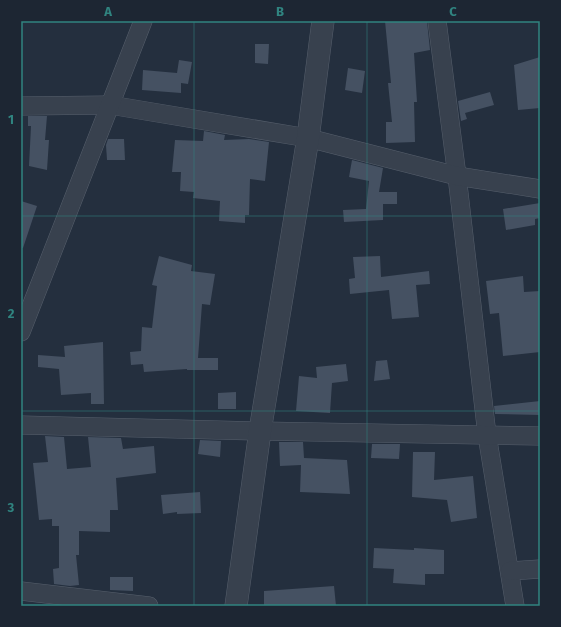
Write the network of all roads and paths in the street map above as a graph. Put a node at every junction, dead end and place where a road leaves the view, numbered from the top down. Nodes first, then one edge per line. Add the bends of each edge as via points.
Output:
1 (143, 21) edge
2 (323, 21) edge
3 (437, 21) edge
4 (110, 105) junction
5 (21, 106) edge
6 (308, 138) junction
7 (457, 176) junction
8 (540, 189) edge
9 (21, 332) edge
10 (21, 425) edge
11 (260, 431) junction
12 (487, 435) junction
13 (540, 436) edge
14 (540, 568) edge
15 (510, 571) junction
16 (21, 591) edge
17 (149, 606) edge
18 (236, 606) edge
19 (515, 606) edge

1 - 4 street
2 - 6 street
3 - 7 street
4 - 5 street
4 - 6 street
4 - 9 street
6 - 7 street
6 - 11 street
7 - 8 street
7 - 12 street
10 - 11 street
11 - 12 street
11 - 18 street
12 - 13 street
12 - 15 street
14 - 15 street
15 - 19 street
16 - 17 street

